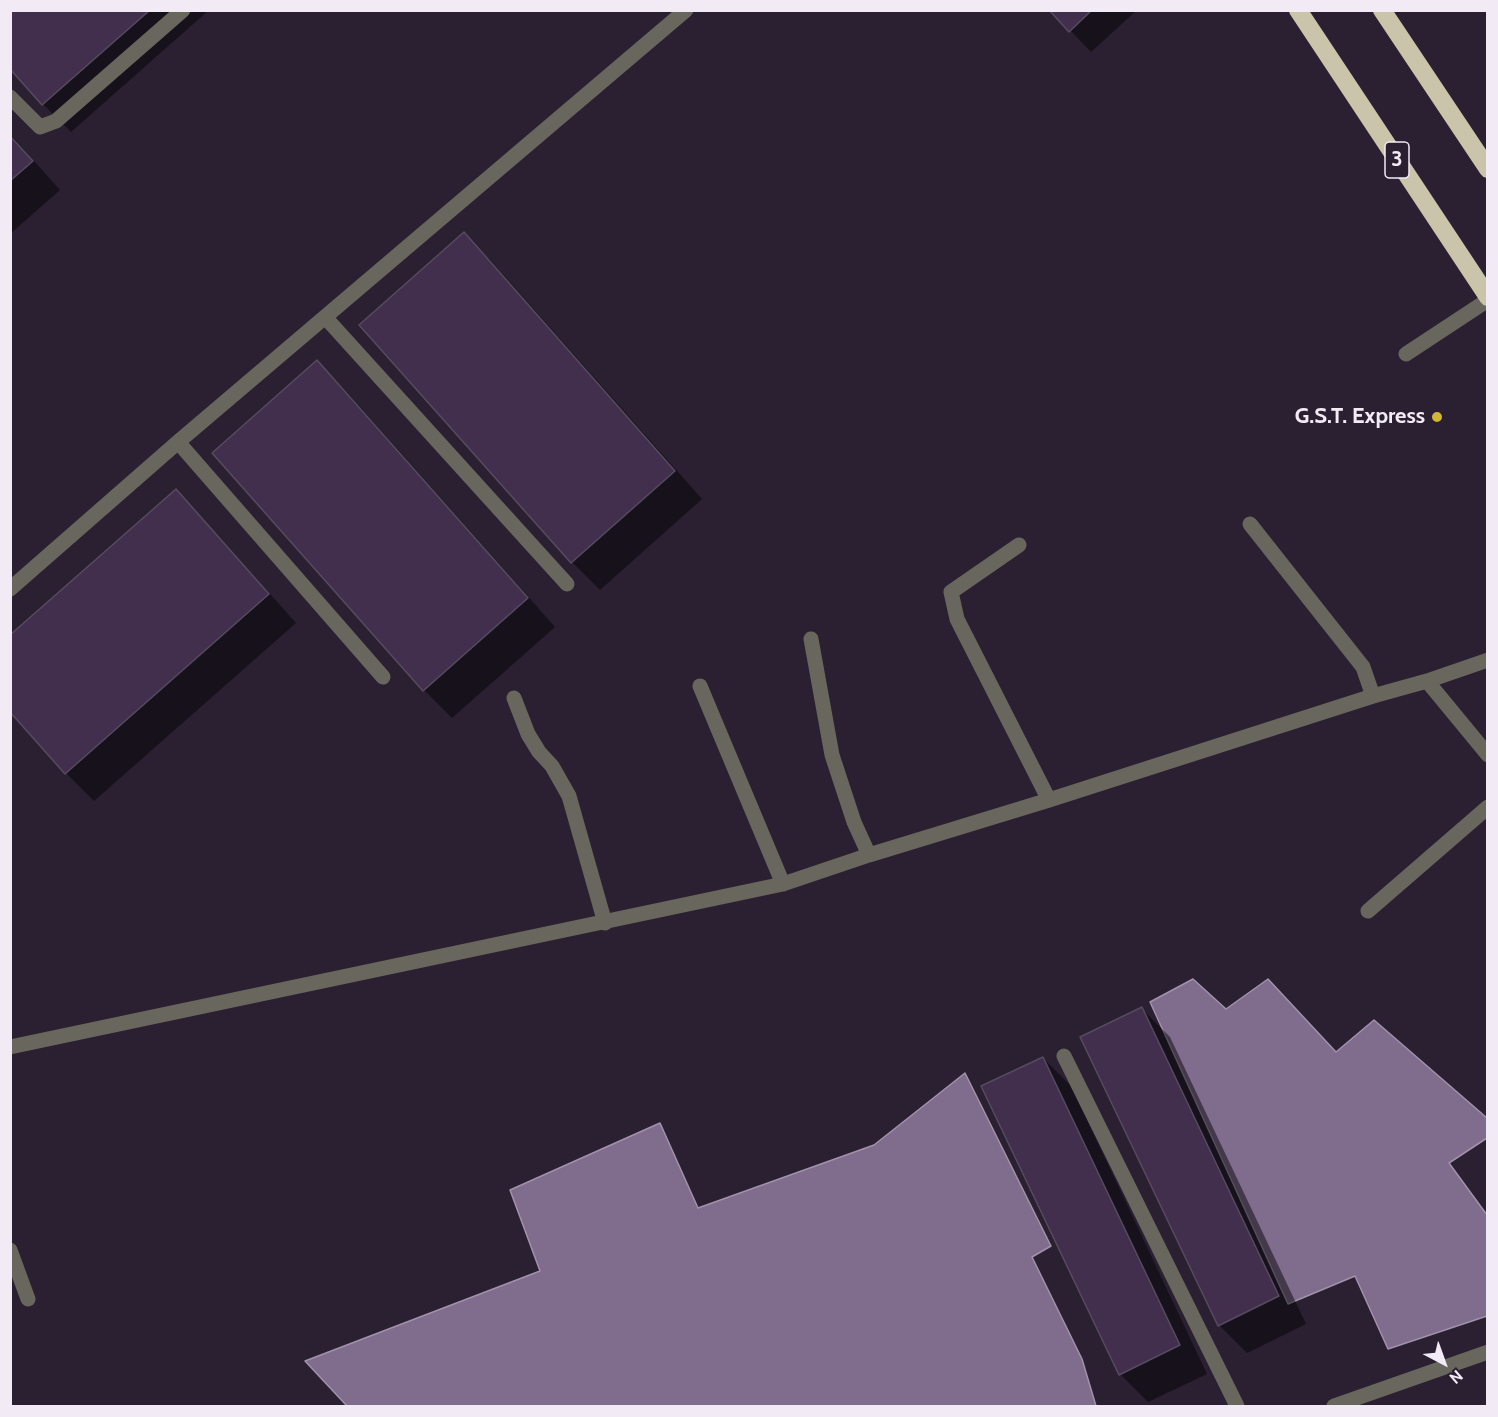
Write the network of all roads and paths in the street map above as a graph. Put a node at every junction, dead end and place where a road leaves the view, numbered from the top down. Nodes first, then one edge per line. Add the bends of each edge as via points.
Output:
1 (183, 10) edge
2 (687, 10) edge
3 (1298, 10) edge
4 (1382, 10) edge
5 (10, 97) edge
6 (1488, 169) edge
7 (1488, 298) edge
8 (325, 317) junction
9 (1406, 354) dead end
10 (178, 442) junction
11 (1250, 524) dead end
12 (1018, 545) dead end
13 (567, 584) dead end
14 (10, 589) edge
15 (811, 639) dead end
16 (1488, 660) edge
17 (382, 677) dead end
18 (1427, 681) junction
19 (700, 686) dead end
20 (1373, 696) junction
21 (513, 698) dead end
22 (1488, 756) edge
23 (1049, 800) junction
24 (1488, 807) edge
25 (869, 855) junction
26 (783, 884) junction
27 (1368, 911) dead end
28 (605, 923) junction
29 (10, 1047) edge
30 (1064, 1056) dead end
31 (10, 1250) edge
32 (28, 1299) dead end
33 (1488, 1352) edge
34 (1237, 1407) edge
35 (1334, 1407) edge

1 - 5 street via 56,122 40,127
2 - 8 street
3 - 7 highway, 3
4 - 6 highway
7 - 9 street
8 - 10 street
8 - 13 street
10 - 14 street
10 - 17 street
11 - 20 street via 1363,667
12 - 23 street via 951,592 957,619
15 - 25 street via 832,755
16 - 18 street
18 - 20 street
18 - 22 street
19 - 26 street
20 - 23 street
21 - 28 street via 528,734 569,796
23 - 25 street
24 - 27 street
25 - 26 street
26 - 28 street
28 - 29 street
30 - 34 street
31 - 32 street
33 - 35 street

